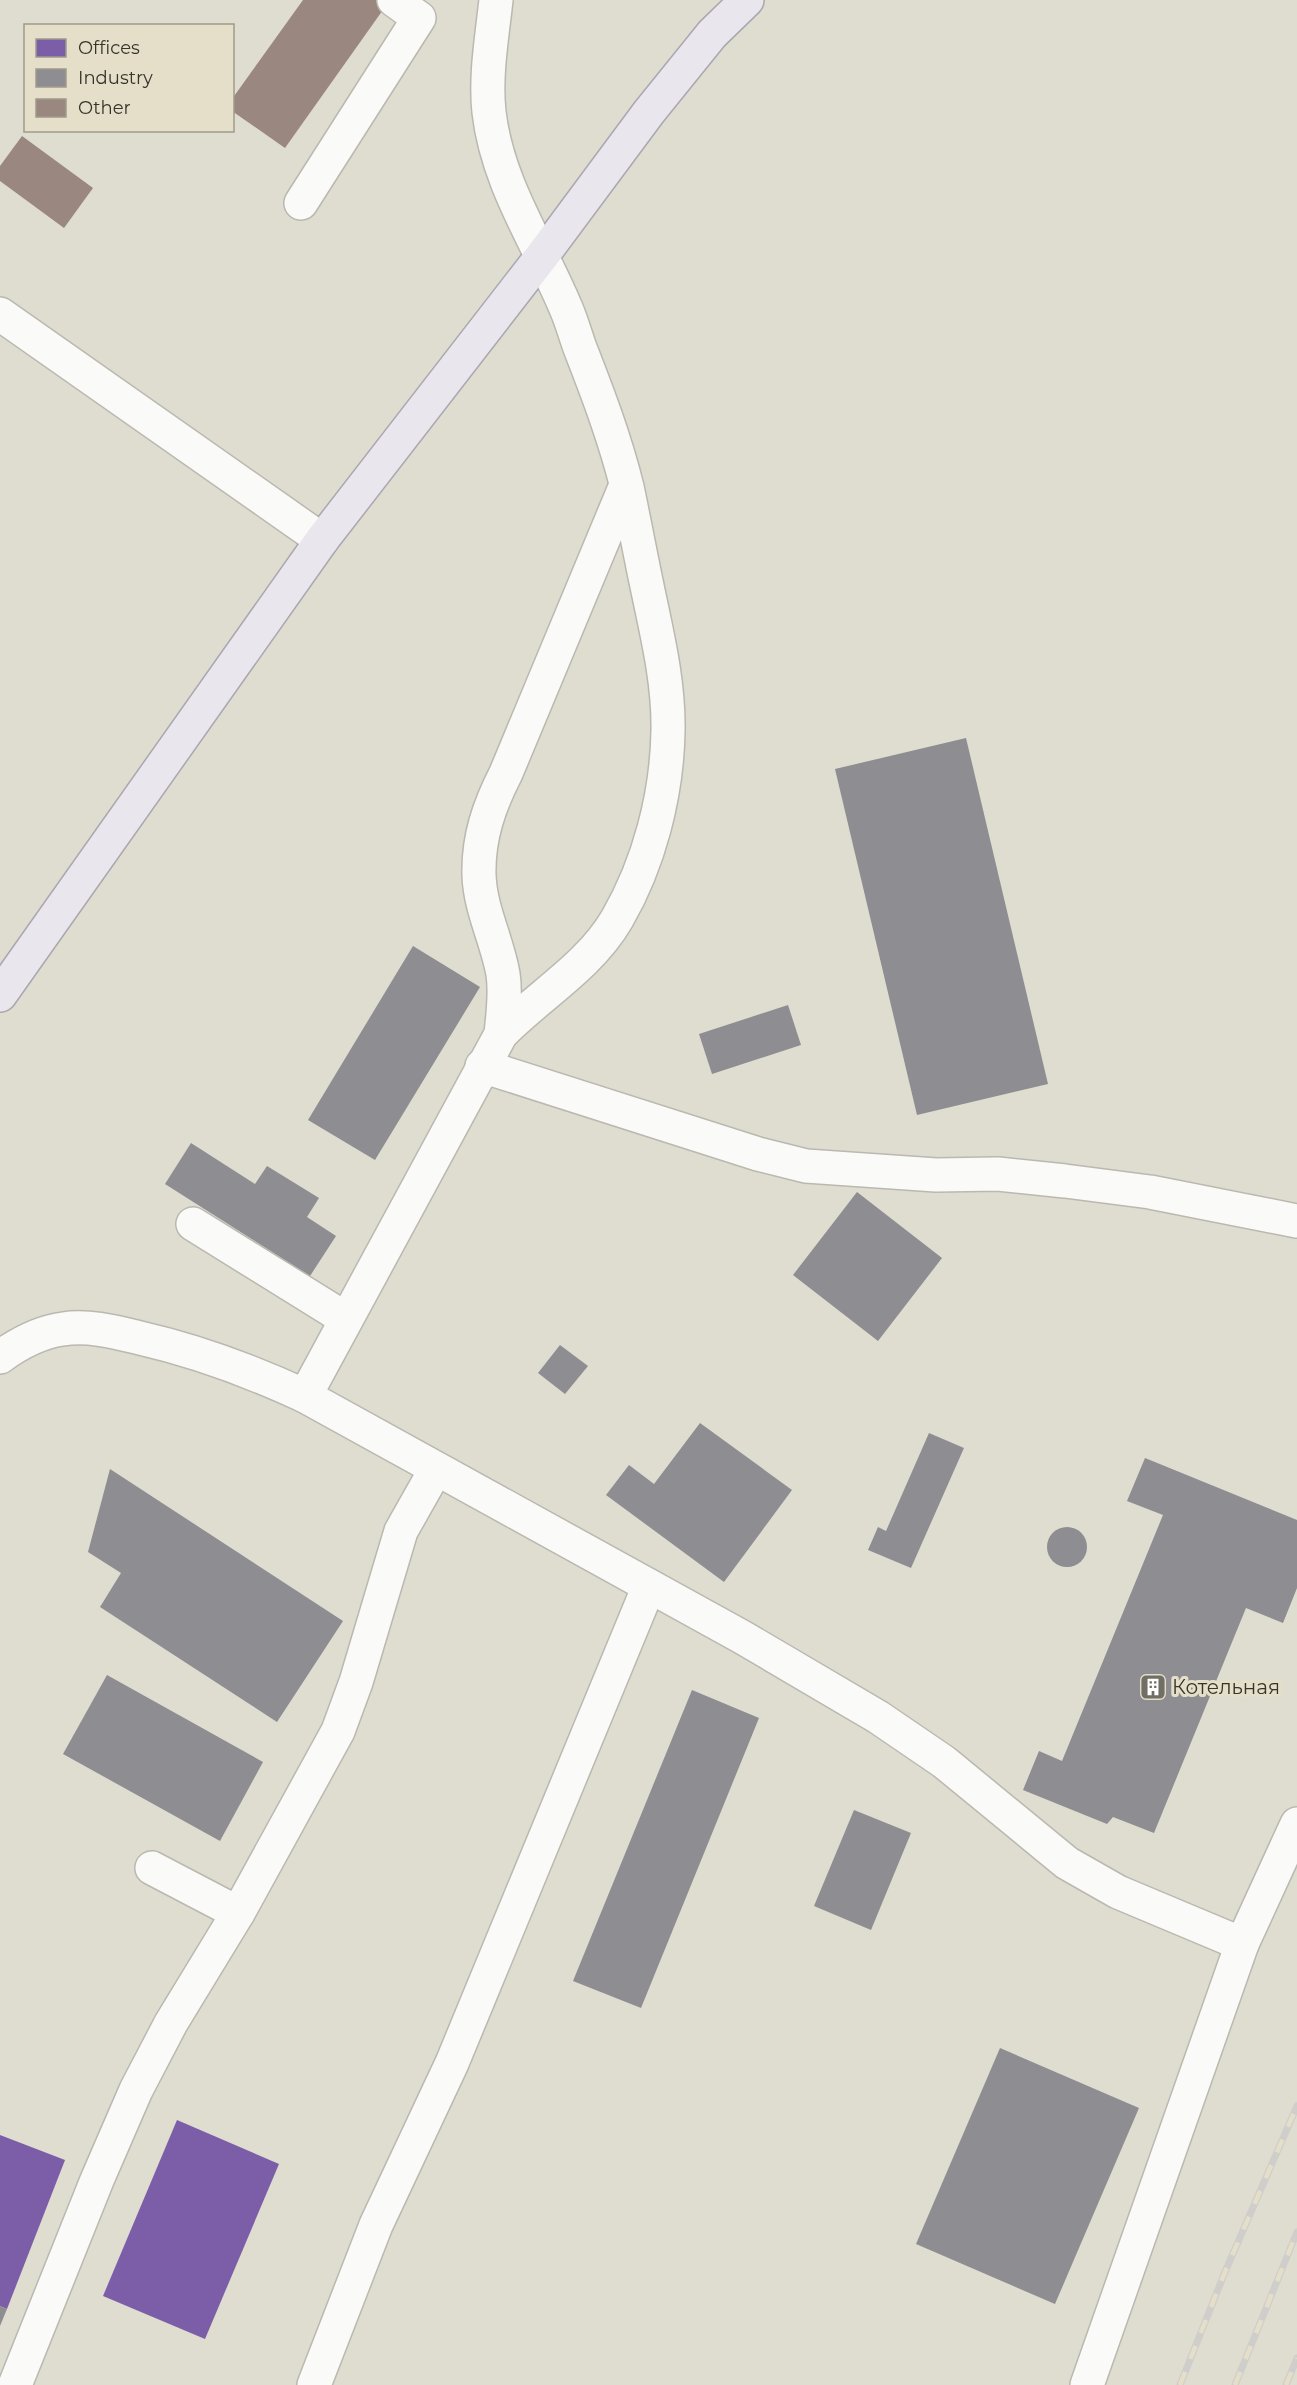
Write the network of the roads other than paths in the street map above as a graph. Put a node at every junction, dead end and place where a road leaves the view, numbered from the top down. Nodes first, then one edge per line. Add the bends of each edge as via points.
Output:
1 (394, 0) edge
2 (496, 0) edge
3 (747, 0) edge
4 (301, 203) dead end
5 (542, 256) junction
6 (0, 314) edge
7 (626, 485) junction
8 (322, 540) junction
9 (0, 996) edge
10 (501, 1034) junction
11 (482, 1066) junction
12 (1297, 1221) edge
13 (193, 1224) dead end
14 (346, 1319) junction
15 (0, 1357) edge
16 (304, 1396) junction
17 (436, 1469) junction
18 (649, 1586) junction
19 (1297, 1824) edge
20 (152, 1868) dead end
21 (238, 1913) junction
22 (1242, 1944) junction
23 (15, 2385) edge
24 (314, 2385) edge
25 (1087, 2385) edge

1 - 4 lane via 419,18
2 - 5 lane via 489,112 498,158
3 - 5 main road via 712,34 649,112
5 - 7 lane via 567,308 601,400
5 - 8 main road
6 - 8 lane
7 - 10 lane via 490,804 480,840 479,876 484,909 502,973
7 - 10 lane via 665,674 668,731 657,816 645,855 616,920 591,954
8 - 9 main road
10 - 11 lane
11 - 12 lane via 806,1166 936,1175 998,1174 1065,1181 1150,1192
11 - 14 lane
13 - 14 lane
14 - 16 lane
15 - 16 lane via 32,1337 62,1329 92,1328 198,1352
16 - 17 lane
17 - 18 lane
17 - 21 lane via 401,1532 338,1731
18 - 22 lane via 878,1717 944,1762 1067,1863 1118,1892
18 - 24 lane via 452,2063 376,2225
19 - 22 lane
20 - 21 lane
21 - 23 lane via 171,2023 136,2090
22 - 25 lane

